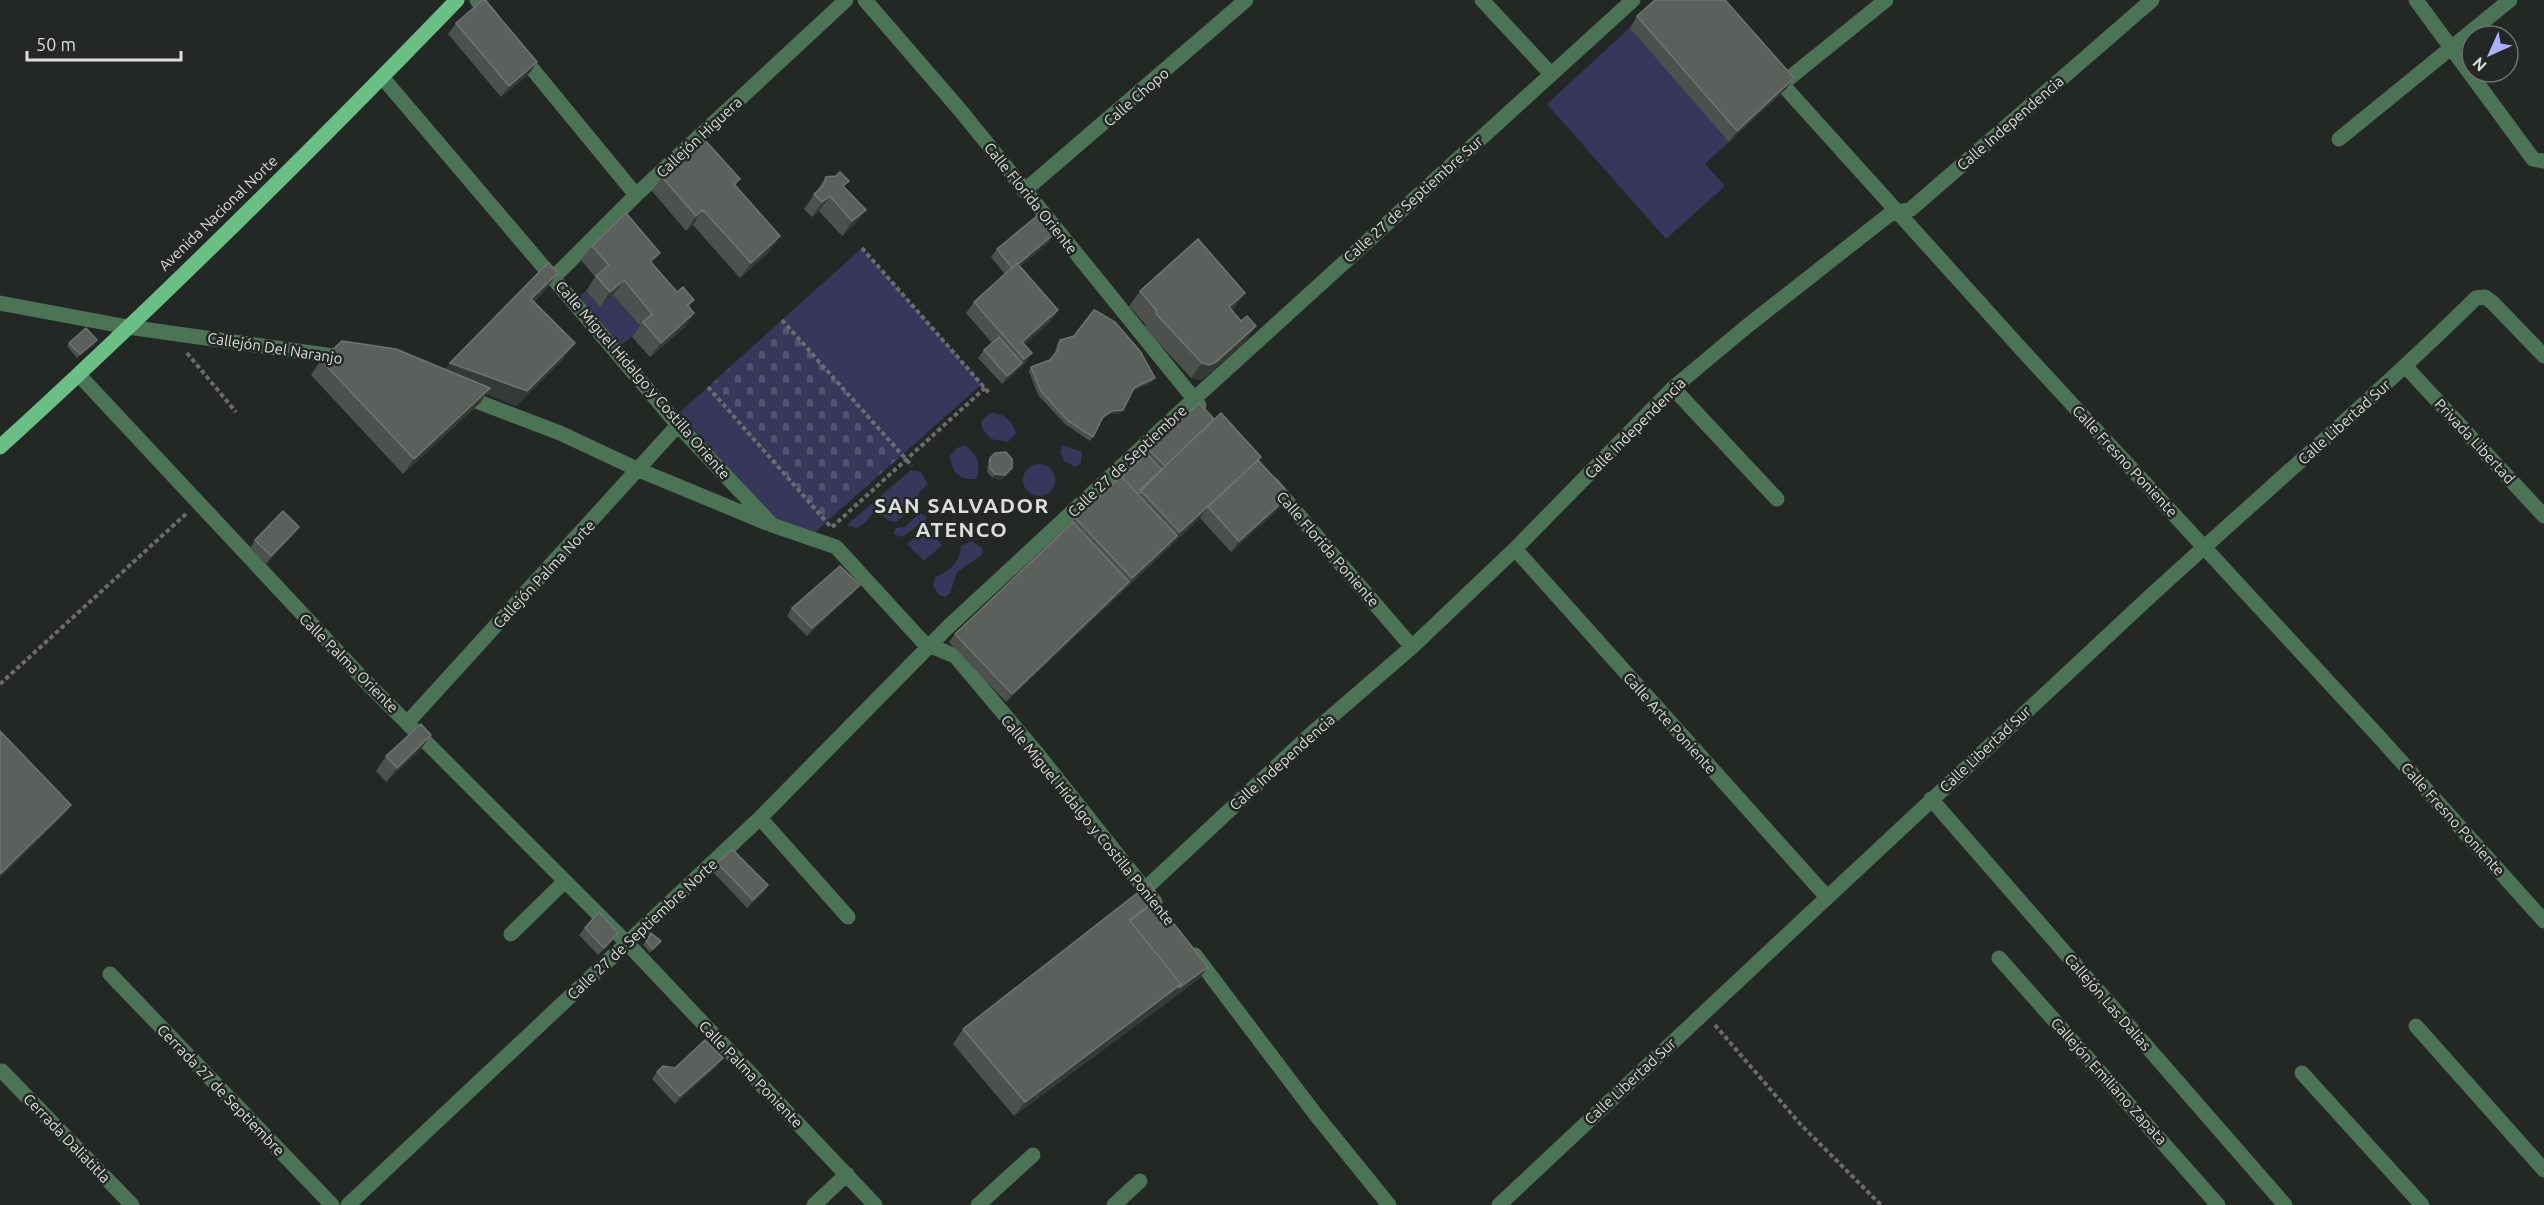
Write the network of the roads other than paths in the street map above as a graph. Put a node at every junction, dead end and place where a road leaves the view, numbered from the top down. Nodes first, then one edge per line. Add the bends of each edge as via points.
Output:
1 (457, 0) edge
2 (477, 0) edge
3 (846, 0) edge
4 (865, 0) edge
5 (1246, 0) edge
6 (1482, 0) edge
7 (1886, 0) edge
8 (2151, 0) edge
9 (2416, 0) edge
10 (2510, 0) edge
11 (1630, 1) edge
12 (498, 27) edge
13 (513, 44) edge
14 (2451, 49) junction
15 (1759, 59) edge
16 (1551, 74) junction
17 (382, 78) junction
18 (1782, 84) junction
19 (2339, 139) dead end
20 (2544, 161) edge
21 (1024, 191) junction
22 (636, 195) junction
23 (1899, 211) junction
24 (554, 277) junction
25 (0, 303) edge
26 (128, 327) junction
27 (2544, 356) edge
28 (364, 361) edge
29 (2406, 367) junction
30 (79, 375) junction
31 (1673, 388) junction
32 (452, 391) edge
33 (1194, 399) junction
34 (1209, 414) edge
35 (678, 425) junction
36 (0, 447) edge
37 (639, 470) junction
38 (1265, 476) edge
39 (1777, 499) dead end
40 (2544, 516) edge
41 (772, 525) junction
42 (2204, 546) junction
43 (1515, 549) junction
44 (931, 647) junction
45 (1412, 647) junction
46 (408, 722) junction
47 (1931, 799) junction
48 (760, 818) junction
49 (565, 881) junction
50 (1145, 889) junction
51 (1826, 896) junction
52 (848, 917) dead end
53 (1166, 917) edge
54 (2544, 921) edge
55 (511, 934) dead end
56 (627, 943) junction
57 (1188, 946) edge
58 (1999, 958) dead end
59 (110, 974) dead end
60 (2416, 1026) dead end
61 (2, 1071) dead end
62 (2302, 1073) dead end
63 (1033, 1155) dead end
64 (2544, 1170) edge
65 (847, 1174) junction
66 (1140, 1181) dead end
67 (355, 1203) edge
68 (132, 1205) edge
69 (332, 1205) edge
70 (814, 1205) edge
71 (875, 1205) edge
72 (978, 1205) edge
73 (1114, 1205) edge
74 (1389, 1205) edge
75 (1498, 1205) edge
76 (2218, 1205) edge
77 (2285, 1205) edge
78 (2422, 1205) edge

1 - 17 main road, Avenida Nacional Norte
2 - 12 street
3 - 22 street, Callejón Higuera
4 - 21 street, Calle Florida Oriente
5 - 21 street, Calle Chopo
6 - 16 street
7 - 18 street
8 - 23 street, Calle Independencia via 1911,209
9 - 14 street
10 - 14 street
11 - 16 street, Calle 27 de Septiembre Sur
13 - 22 street
14 - 19 street
14 - 20 street via 2533,159
15 - 18 street, Calle Fresno Poniente
16 - 33 street, Calle 27 de Septiembre Sur
17 - 24 street, Calle Miguel Hidalgo y Costilla Oriente
17 - 26 main road, Avenida Nacional Norte
18 - 23 street, Calle Fresno Poniente
21 - 33 street, Calle Florida Oriente
22 - 24 street, Callejón Higuera
23 - 31 street, Calle Independencia via 1890,214
23 - 42 street, Calle Fresno Poniente
24 - 35 street, Calle Miguel Hidalgo y Costilla Oriente via 651,388
25 - 26 street, Callejón Del Naranjo
26 - 28 street, Callejón Del Naranjo
26 - 30 main road, Avenida Nacional Norte
27 - 29 street, Calle Libertad Sur via 2485,297 2476,298
29 - 40 street, Privada Libertad
29 - 42 street, Calle Libertad Sur
30 - 36 main road, Avenida Nacional Norte
30 - 46 street, Calle Palma Oriente via 197,504
31 - 39 street
31 - 43 street, Calle Independencia
32 - 37 street
33 - 34 street
33 - 44 street, Calle 27 de Septiembre
35 - 37 street, Callejón Palma Norte
35 - 41 street, Calle Miguel Hidalgo y Costilla Oriente
37 - 41 street
37 - 46 street, Callejón Palma Norte
38 - 45 street, Calle Florida Poniente
41 - 44 street, Calle Miguel Hidalgo y Costilla Oriente via 836,547
42 - 47 street, Calle Libertad Sur
42 - 54 street, Calle Fresno Poniente
43 - 45 street, Calle Independencia
43 - 51 street, Calle Arte Poniente
44 - 48 street, Calle 27 de Septiembre Norte
44 - 50 street, Calle Miguel Hidalgo y Costilla Poniente via 955,656
45 - 50 street, Calle Independencia via 1310,735
46 - 49 street, Calle Palma Oriente
47 - 51 street, Calle Libertad Sur
47 - 77 street, Callejón Las Dalias
48 - 52 street
48 - 56 street, Calle 27 de Septiembre Norte
49 - 55 street
49 - 56 street, Calle Palma Oriente
50 - 53 street, Calle Miguel Hidalgo y Costilla Poniente
51 - 75 street, Calle Libertad Sur
56 - 65 street, Calle Palma Poniente
56 - 67 street, Calle 27 de Septiembre Norte
57 - 74 street
58 - 76 street, Callejón Emiliano Zapata
59 - 69 street, Cerrada 27 de Septiembre
60 - 64 street
61 - 68 street, Cerrada Daliatitla
62 - 78 street
63 - 72 street
65 - 70 street
65 - 71 street, Calle Palma Poniente
66 - 73 street

